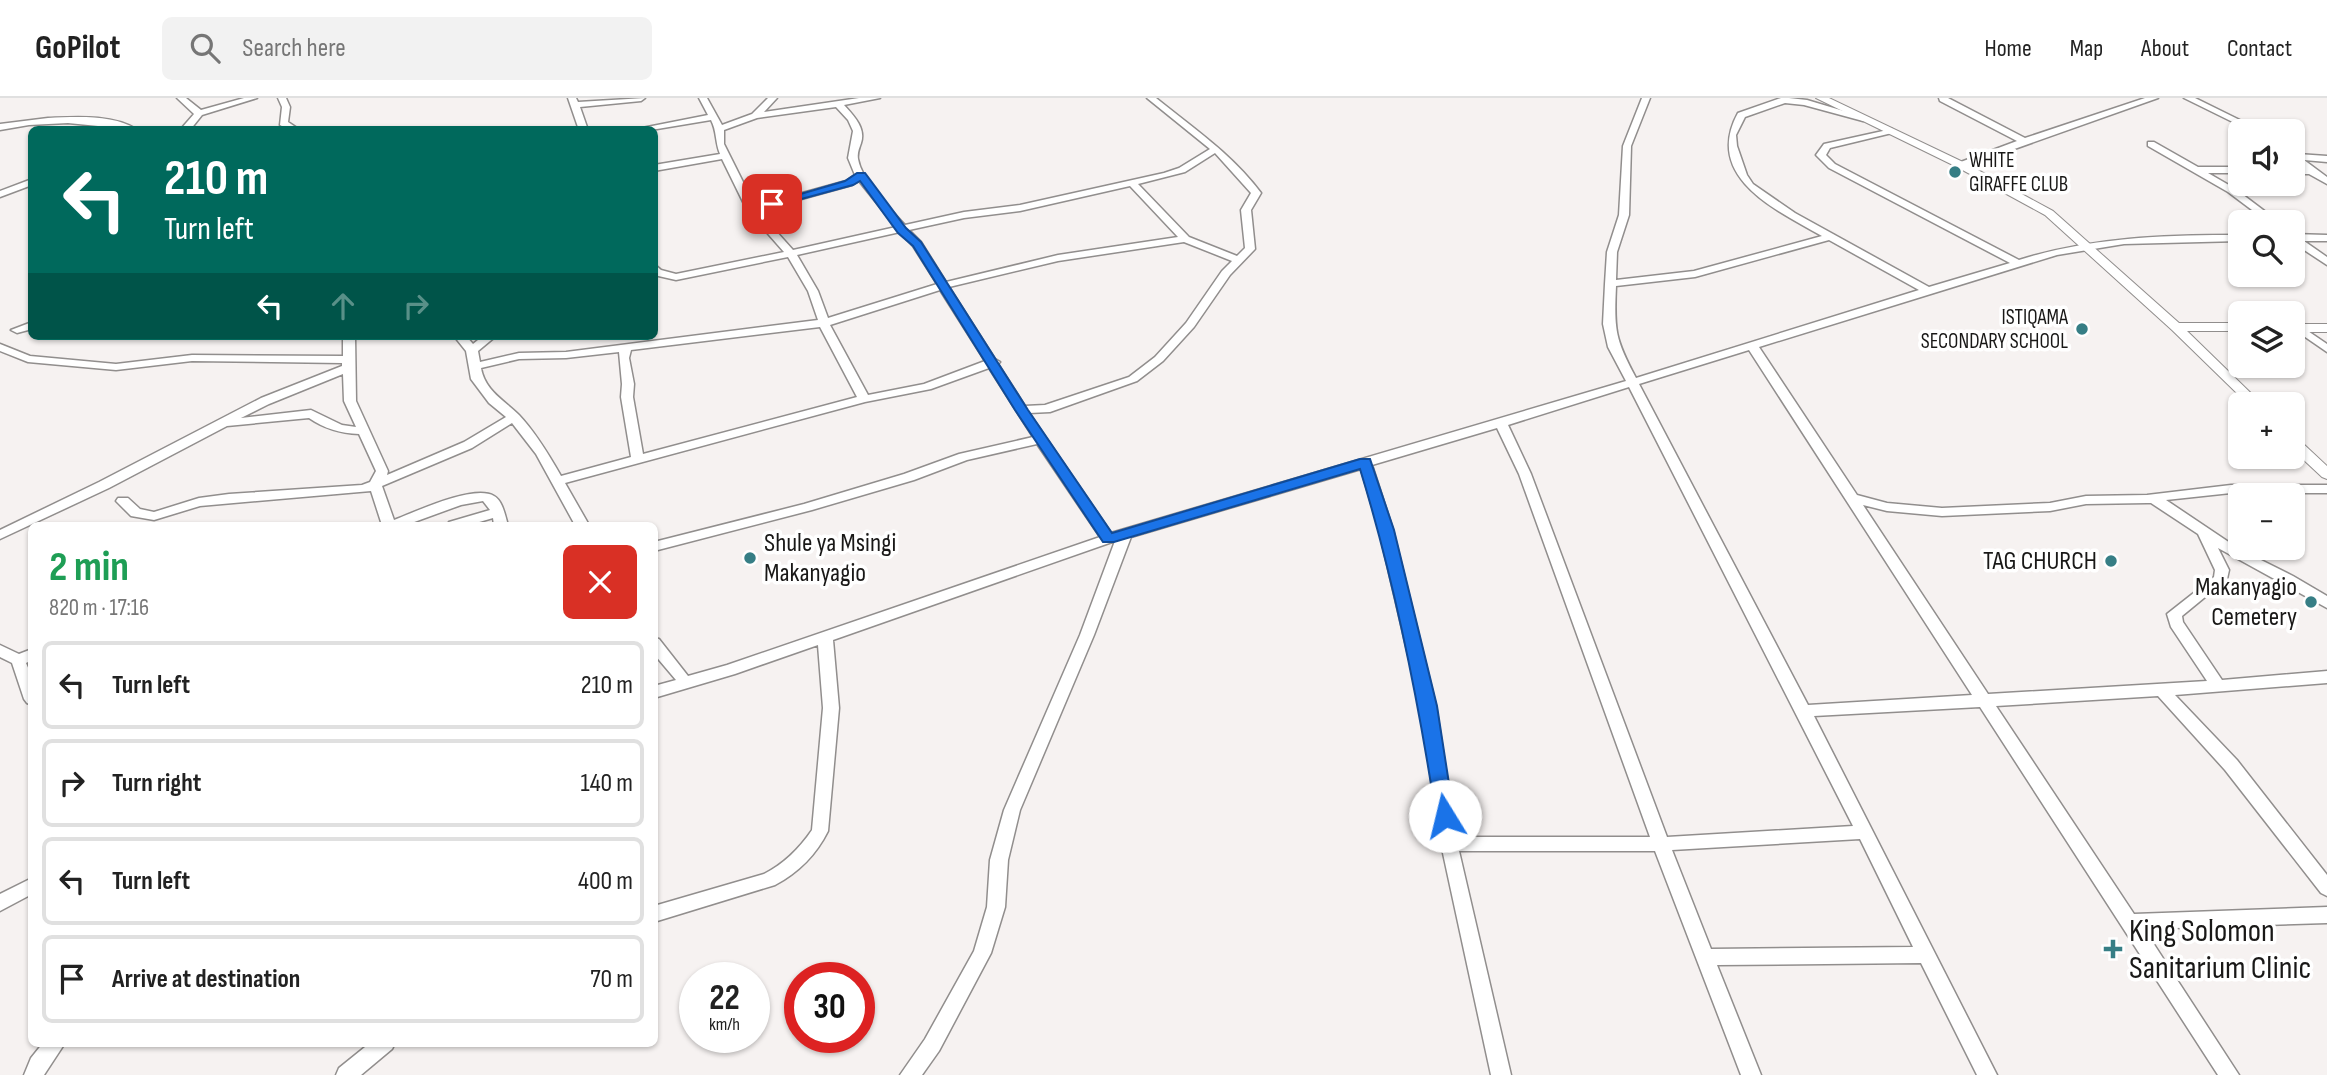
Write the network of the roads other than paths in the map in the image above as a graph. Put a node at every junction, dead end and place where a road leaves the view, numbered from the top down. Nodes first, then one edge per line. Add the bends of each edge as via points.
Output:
1 (181, 98) edge
2 (253, 98) edge
3 (282, 98) edge
4 (641, 98) edge
5 (703, 98) edge
6 (773, 98) edge
7 (876, 98) edge
8 (1152, 98) edge
9 (1647, 98) edge
10 (1821, 98) edge
11 (1943, 98) edge
12 (2116, 98) edge
13 (2154, 98) edge
14 (2188, 98) edge
15 (573, 102) edge
16 (838, 104) junction
17 (2134, 105) junction
18 (199, 113) junction
19 (755, 116) junction
20 (712, 117) junction
21 (1863, 118) junction
22 (2233, 119) edge
23 (128, 126) edge
24 (188, 126) edge
25 (289, 126) edge
26 (582, 126) edge
27 (655, 126) edge
28 (0, 127) edge
29 (720, 129) junction
30 (1889, 131) junction
31 (2026, 142) junction
32 (2151, 144) dead end
33 (1216, 149) junction
34 (724, 156) junction
35 (2305, 156) edge
36 (2327, 159) edge
37 (1961, 165) junction
38 (2305, 165) edge
39 (658, 167) edge
40 (2196, 170) junction
41 (2228, 170) edge
42 (2305, 171) edge
43 (2311, 171) junction
44 (861, 175) junction
45 (2327, 181) edge
46 (28, 184) edge
47 (1133, 184) junction
48 (0, 194) edge
49 (752, 210) junction
50 (2258, 210) edge
51 (902, 230) junction
52 (1832, 236) junction
53 (2228, 238) edge
54 (2305, 238) edge
55 (2327, 238) edge
56 (1185, 239) junction
57 (2086, 245) junction
58 (2305, 246) edge
59 (791, 254) junction
60 (1239, 260) junction
61 (2327, 262) edge
62 (2020, 264) junction
63 (659, 277) edge
64 (1610, 284) junction
65 (942, 286) junction
66 (1930, 292) junction
67 (824, 323) junction
68 (28, 326) edge
69 (2176, 327) junction
70 (2228, 327) edge
71 (2327, 327) edge
72 (2305, 328) edge
73 (17, 330) dead end
74 (2305, 334) edge
75 (349, 340) edge
76 (463, 340) edge
77 (485, 340) edge
78 (627, 346) junction
79 (0, 347) edge
80 (1753, 347) junction
81 (2327, 349) edge
82 (472, 350) junction
83 (994, 362) junction
84 (348, 364) junction
85 (476, 366) junction
86 (1630, 383) junction
87 (2243, 392) edge
88 (864, 399) junction
89 (1021, 410) junction
90 (514, 417) junction
91 (1501, 423) junction
92 (217, 425) junction
93 (363, 431) junction
94 (1041, 439) junction
95 (2305, 453) edge
96 (637, 458) junction
97 (1365, 462) junction
98 (2326, 473) edge
99 (557, 481) junction
100 (375, 485) junction
101 (2327, 489) edge
102 (1852, 498) junction
103 (2155, 499) junction
104 (123, 501) dead end
105 (500, 519) edge
106 (390, 522) edge
107 (400, 522) edge
108 (477, 522) edge
109 (580, 522) edge
110 (2204, 532) junction
111 (1125, 534) junction
112 (0, 535) edge
113 (1108, 539) junction
114 (658, 546) edge
115 (2327, 603) edge
116 (825, 637) junction
117 (658, 647) edge
118 (0, 650) edge
119 (25, 657) edge
120 (28, 675) edge
121 (681, 677) dead end
122 (2327, 677) edge
123 (2218, 686) junction
124 (2162, 690) junction
125 (658, 691) edge
126 (1985, 700) junction
127 (1804, 711) junction
128 (1864, 832) junction
129 (1449, 844) junction
130 (1661, 844) junction
131 (28, 887) edge
132 (2327, 888) edge
133 (0, 903) edge
134 (658, 913) edge
135 (2327, 915) edge
136 (2130, 922) junction
137 (1927, 955) junction
138 (1705, 957) junction
139 (52, 1047) edge
140 (381, 1047) edge
141 (34, 1075) edge
142 (346, 1075) edge
143 (910, 1075) edge
144 (1501, 1075) edge
145 (1751, 1075) edge
146 (1987, 1075) edge
147 (2229, 1075) edge

1 - 18 street
2 - 18 street
3 - 25 street via 286,107 283,123
4 - 15 street
5 - 20 street
6 - 19 street
7 - 16 street
8 - 33 street
9 - 64 street via 1627,146 1624,215 1612,252
10 - 21 street
11 - 31 street
12 - 17 street
13 - 17 street
14 - 22 street
15 - 26 street
16 - 19 street
16 - 44 street via 858,135 852,158
17 - 31 street
18 - 24 street
19 - 29 street
20 - 27 street
20 - 29 street
21 - 30 street
21 - 52 street via 1780,100 1741,115 1732,135 1742,176 1750,186
23 - 28 street via 110,121 16,122
29 - 34 street
30 - 37 street
30 - 62 street via 1827,146 1821,155 1832,166
31 - 37 street
32 - 40 street
33 - 47 street via 1182,170
33 - 60 street via 1256,193 1246,210 1250,248
34 - 39 street
34 - 49 street
35 - 36 street
37 - 57 street via 2049,213
38 - 43 street
40 - 41 street
40 - 50 street
42 - 43 street
43 - 45 street
44 - 49 street via 849,183
44 - 51 street
46 - 48 street
47 - 51 street
47 - 56 street
49 - 59 street
51 - 59 street
51 - 65 street via 917,244
52 - 64 street via 1695,274
52 - 66 street
53 - 57 street
54 - 55 street
56 - 60 street
56 - 65 street via 1097,250
57 - 62 street
57 - 69 street
58 - 61 street
59 - 63 street via 703,273
59 - 67 street
60 - 89 street via 1191,325 1133,379 1046,409
62 - 66 street
64 - 86 street via 1611,338
65 - 67 street
65 - 83 street
66 - 80 street
67 - 78 street
67 - 88 street
68 - 73 street
69 - 70 street
69 - 87 street
71 - 72 street
74 - 81 street
75 - 84 street
76 - 82 street
77 - 82 street
78 - 85 street via 519,356
78 - 96 street via 622,359
79 - 84 street via 28,359 90,366 192,358
80 - 86 street
80 - 102 street
82 - 85 street
83 - 88 street via 927,387
83 - 89 street
84 - 92 street
84 - 93 street via 351,401
85 - 90 street via 477,379
86 - 91 street
86 - 127 street
88 - 96 street
89 - 94 street
90 - 99 street
90 - 100 street via 468,444
91 - 97 street
91 - 130 street via 1525,474
92 - 93 street via 311,414 340,429
92 - 112 street
93 - 100 street via 382,471
94 - 113 street
94 - 114 street via 963,457 820,503
95 - 98 street
96 - 99 street
97 - 111 street
97 - 129 street via 1428,706
99 - 109 street
100 - 104 street via 199,502 154,516 136,513
100 - 106 street
101 - 103 street via 2231,489
102 - 103 street via 1887,507 1942,512
102 - 126 street
103 - 110 street
105 - 107 street via 490,499 473,497
105 - 108 street
110 - 115 street
110 - 123 street via 2222,570 2220,579 2174,614
111 - 113 street
111 - 143 street via 1012,810 999,860 996,907 982,953 932,1045
113 - 116 street
116 - 125 street
116 - 134 street via 831,708 820,831 807,851 769,880
117 - 121 street
118 - 119 street
119 - 120 street
122 - 123 street
123 - 124 street
124 - 126 street
124 - 132 street via 2231,765
126 - 127 street
126 - 136 street
127 - 128 street
128 - 130 street
128 - 137 street
129 - 130 street
129 - 144 street
130 - 138 street
131 - 133 street
135 - 136 street
136 - 147 street
137 - 138 street
137 - 146 street
138 - 145 street
139 - 141 street
140 - 142 street

